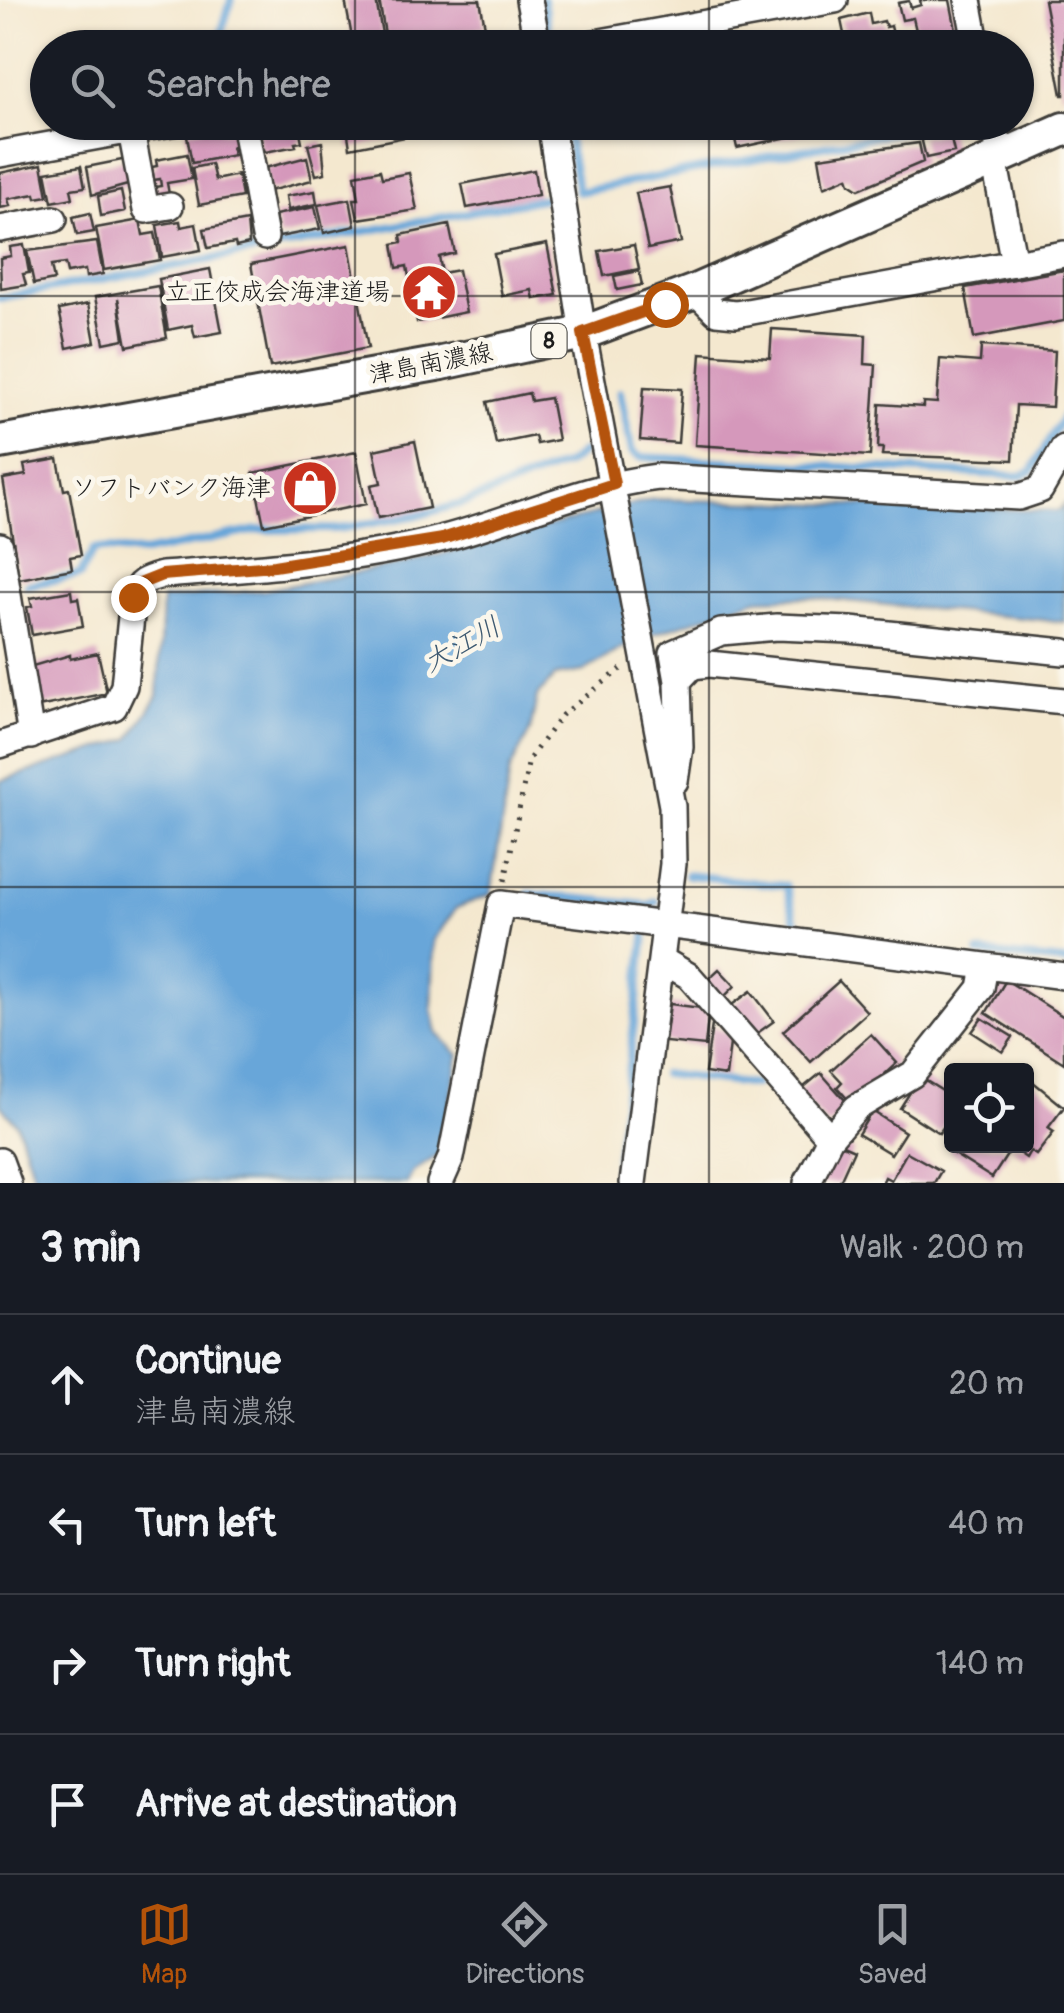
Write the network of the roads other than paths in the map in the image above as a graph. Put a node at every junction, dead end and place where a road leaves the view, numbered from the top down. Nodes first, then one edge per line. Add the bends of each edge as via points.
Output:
1 (529, 0) edge
2 (835, 0) edge
3 (968, 0) edge
4 (535, 30) edge
5 (668, 30) edge
6 (974, 30) edge
7 (1064, 129) edge
8 (80, 140) edge
9 (133, 140) edge
10 (247, 140) edge
11 (553, 140) edge
12 (994, 140) edge
13 (0, 154) edge
14 (998, 158) junction
15 (170, 206) dead end
16 (54, 219) dead end
17 (0, 229) edge
18 (265, 237) dead end
19 (1064, 254) edge
20 (1014, 263) junction
21 (695, 291) junction
22 (583, 333) junction
23 (0, 442) edge
24 (1064, 448) edge
25 (614, 489) junction
26 (0, 546) edge
27 (1064, 652) edge
28 (678, 682) junction
29 (1064, 701) edge
30 (31, 736) junction
31 (0, 746) edge
32 (672, 806) junction
33 (666, 925) junction
34 (662, 960) junction
35 (985, 967) junction
36 (1064, 976) edge
37 (830, 1138) junction
38 (0, 1161) edge
39 (8, 1183) edge
40 (440, 1183) edge
41 (633, 1183) edge
42 (808, 1183) edge

1 - 4 street
2 - 5 street
3 - 6 street
7 - 14 main road, 津島南濃線 / 8
8 - 13 street
9 - 15 street via 146,210
10 - 18 street
11 - 22 street
12 - 14 street
14 - 20 street
14 - 21 main road, 津島南濃線 / 8
16 - 17 street
19 - 20 street
20 - 21 street via 736,314 716,312
21 - 22 main road, 津島南濃線 / 8
22 - 23 main road, 津島南濃線 / 8
22 - 25 street
24 - 25 street via 1040,490 1019,497 658,477
25 - 30 street via 442,539 147,579 133,597 121,698 105,712
25 - 32 street via 634,659
26 - 30 street
27 - 28 street via 777,627 720,632 674,652
28 - 29 street via 692,666 709,664
28 - 32 street via 680,747
30 - 31 street
32 - 33 street
33 - 34 street
33 - 35 street
33 - 40 street via 501,904 451,1158
34 - 37 street via 689,976
34 - 41 street
35 - 36 street
35 - 37 street via 982,988 914,1074 856,1108
37 - 42 street
38 - 39 street

